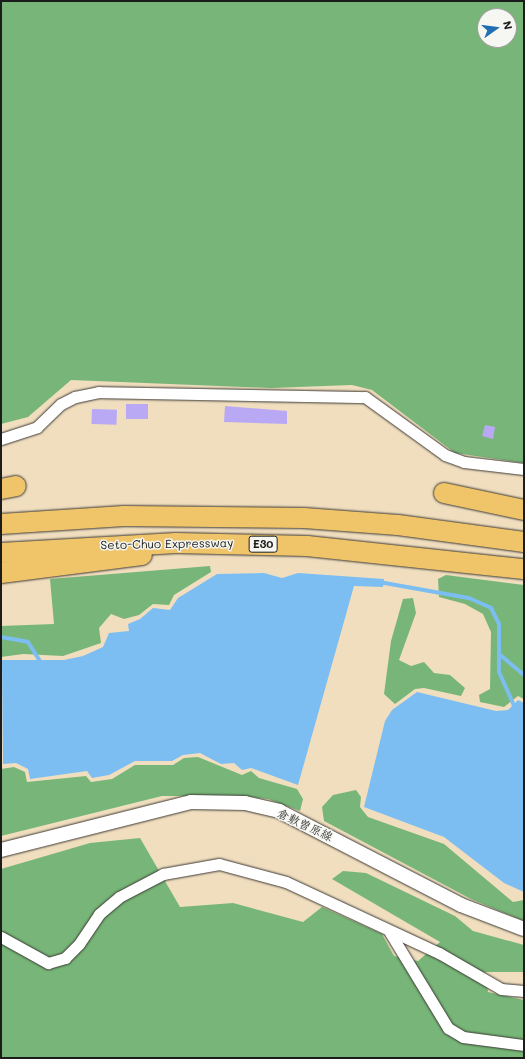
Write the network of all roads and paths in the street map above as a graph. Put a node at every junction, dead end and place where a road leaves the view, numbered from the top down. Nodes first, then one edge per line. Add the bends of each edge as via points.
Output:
1 (1, 439) edge
2 (524, 469) edge
3 (444, 493) dead end
4 (524, 510) edge
5 (1, 524) edge
6 (524, 542) edge
7 (235, 543) junction
8 (1, 553) edge
9 (524, 569) edge
10 (1, 573) edge
11 (1, 850) edge
12 (524, 929) edge
13 (389, 931) junction
14 (1, 937) edge
15 (524, 991) edge
16 (524, 1045) edge

1 - 2 street via 37,427 61,404 98,392 364,397 445,455 464,462
3 - 4 highway
5 - 6 highway, E30 via 124,516 304,518 405,526
7 - 8 highway, Seto-Chuo Expressway / E30 via 99,545
7 - 9 highway, Seto-Chuo Expressway / E30 via 391,553
7 - 10 highway
11 - 12 street, 倉敷曽原線 via 191,802 245,803 278,811 461,905
13 - 14 street via 286,882 219,864 163,874 119,897 99,914 80,944 65,958 48,962
13 - 15 street via 439,953 501,989
13 - 16 street via 448,1028 462,1037

